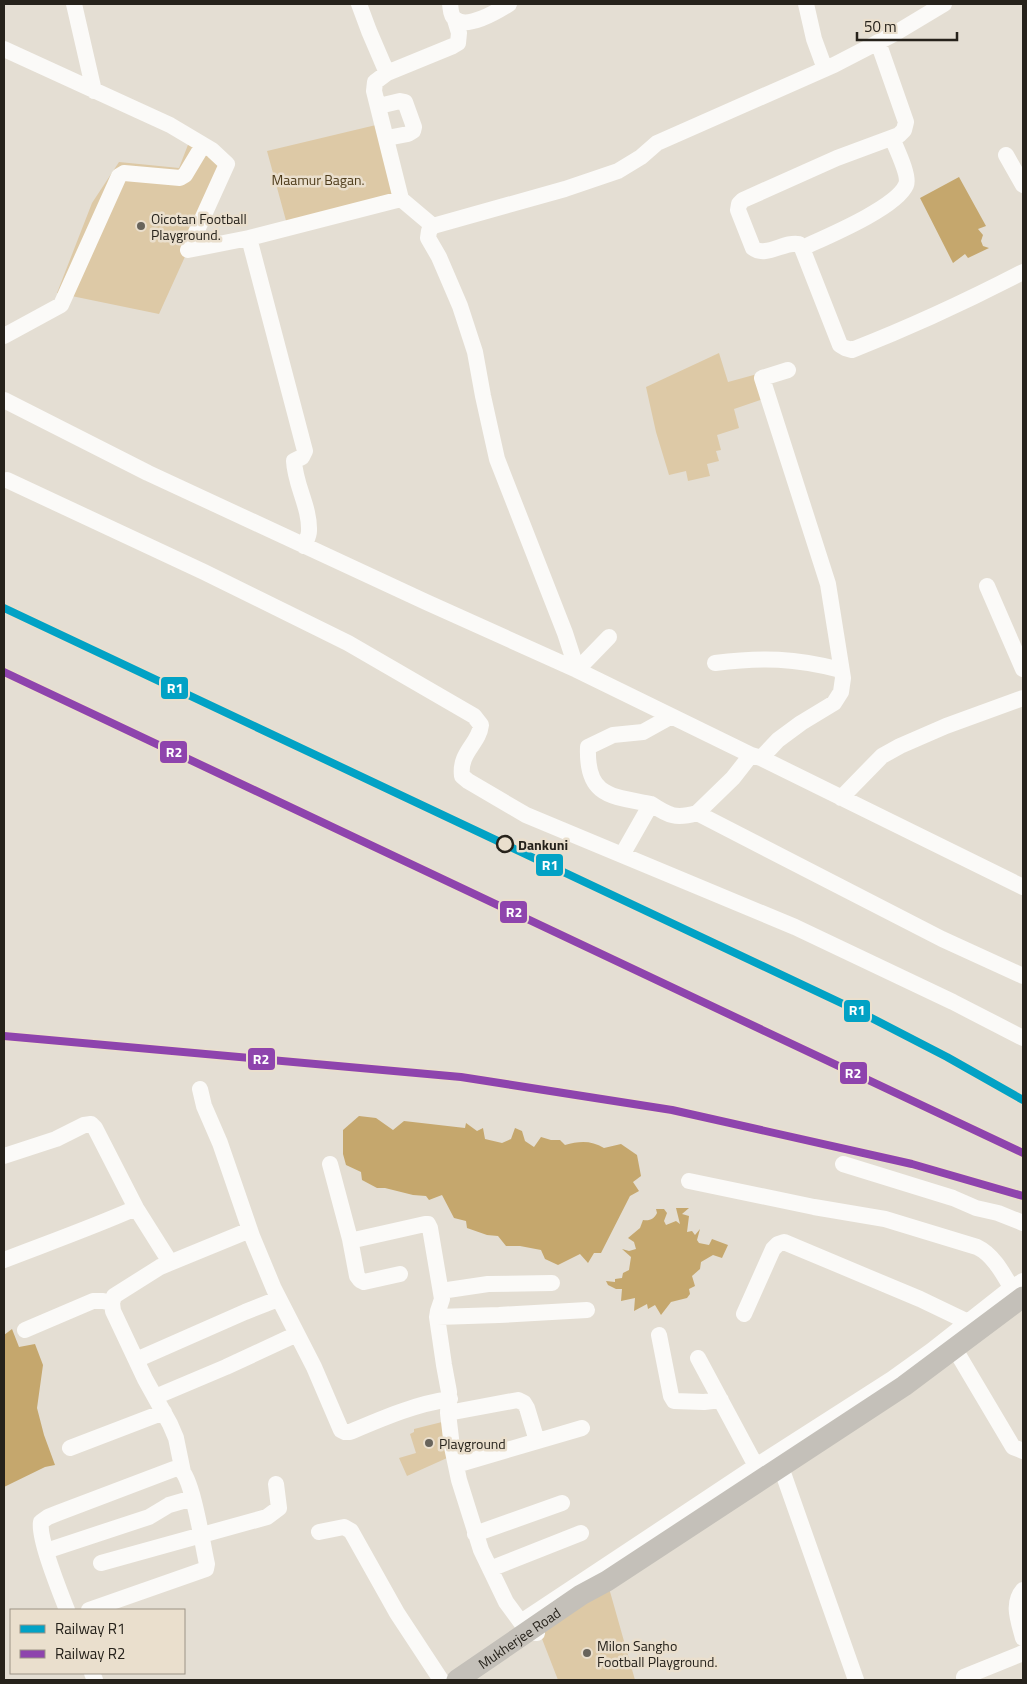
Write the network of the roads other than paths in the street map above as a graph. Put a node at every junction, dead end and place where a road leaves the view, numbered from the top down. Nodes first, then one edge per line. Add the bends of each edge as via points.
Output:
1 (74, 4) edge
2 (359, 4) edge
3 (509, 4) edge
4 (806, 4) edge
5 (944, 4) edge
6 (453, 12) edge
7 (878, 42) junction
8 (4, 49) edge
9 (825, 69) junction
10 (387, 73) junction
11 (94, 91) junction
12 (379, 106) junction
13 (387, 138) junction
14 (892, 138) junction
15 (203, 145) junction
16 (1006, 155) dead end
17 (1023, 185) edge
18 (401, 199) junction
19 (433, 226) junction
20 (249, 238) junction
21 (802, 248) junction
22 (1023, 272) edge
23 (4, 336) edge
24 (788, 370) dead end
25 (4, 400) edge
26 (7, 480) dead end
27 (304, 546) junction
28 (987, 586) dead end
29 (609, 637) dead end
30 (715, 663) dead end
31 (1023, 669) edge
32 (577, 670) junction
33 (841, 670) junction
34 (1023, 698) edge
35 (670, 717) junction
36 (756, 756) junction
37 (841, 798) junction
38 (651, 804) junction
39 (698, 813) junction
40 (622, 855) junction
41 (1023, 887) edge
42 (1023, 976) edge
43 (1023, 1038) edge
44 (200, 1089) dead end
45 (4, 1156) edge
46 (330, 1164) dead end
47 (842, 1164) dead end
48 (689, 1181) dead end
49 (136, 1208) junction
50 (1023, 1223) edge
51 (250, 1230) junction
52 (350, 1239) junction
53 (4, 1260) edge
54 (170, 1262) junction
55 (400, 1274) dead end
56 (552, 1283) dead end
57 (1019, 1289) edge
58 (441, 1291) junction
59 (278, 1300) junction
60 (112, 1303) junction
61 (1023, 1308) edge
62 (587, 1310) dead end
63 (744, 1314) dead end
64 (437, 1317) junction
65 (968, 1322) junction
66 (24, 1330) dead end
67 (297, 1334) junction
68 (659, 1335) dead end
69 (959, 1356) junction
70 (698, 1358) dead end
71 (136, 1360) junction
72 (155, 1397) junction
73 (721, 1400) junction
74 (449, 1406) junction
75 (164, 1412) junction
76 (582, 1428) dead end
77 (537, 1441) junction
78 (70, 1448) dead end
79 (1023, 1451) edge
80 (456, 1465) junction
81 (756, 1466) junction
82 (183, 1472) junction
83 (783, 1473) junction
84 (276, 1484) dead end
85 (193, 1498) junction
86 (562, 1503) dead end
87 (319, 1532) dead end
88 (581, 1533) dead end
89 (476, 1534) junction
90 (201, 1537) junction
91 (46, 1551) junction
92 (101, 1563) dead end
93 (490, 1569) junction
94 (1023, 1590) edge
95 (67, 1609) edge
96 (91, 1609) edge
97 (524, 1627) junction
98 (1023, 1638) edge
99 (1023, 1653) edge
100 (964, 1676) dead end
101 (441, 1680) edge
102 (457, 1680) edge
103 (856, 1680) edge

1 - 11 street
2 - 10 street
3 - 6 street via 484,18 462,22
4 - 9 street
5 - 7 street
6 - 10 street via 458,43
7 - 9 street
7 - 14 street via 906,122 900,135
8 - 11 street
9 - 19 street via 657,143 641,158 618,171
10 - 12 street via 375,82
11 - 15 street via 170,125
12 - 13 street
12 - 13 street via 405,102 414,127 408,134
13 - 18 street
14 - 21 street via 906,176 902,190 881,209
14 - 21 street via 799,174 739,204 738,210 757,252 792,243
15 - 20 street via 227,164 188,250
15 - 23 street via 180,178 130,173 119,176 61,305
16 - 17 street
18 - 19 street
18 - 20 street
19 - 32 street via 428,238 440,257 475,352 497,458
20 - 27 street via 305,451 294,461 308,517 309,533
21 - 22 street via 840,344 852,350 970,299
24 - 33 street via 762,378 828,584
25 - 27 street via 148,473
26 - 40 street via 348,643 474,716 481,724 480,733 466,752 462,776 526,815
27 - 32 street
28 - 31 street
29 - 32 street
30 - 33 street via 769,658
32 - 35 street
33 - 36 street via 841,692 834,703
34 - 37 street via 900,746 882,756
35 - 36 street
35 - 38 street via 643,732 613,735 588,747 587,764 600,790 612,796
36 - 37 street
36 - 39 street
37 - 41 street
38 - 39 street via 668,815 683,817
38 - 40 street
39 - 42 street via 942,939
40 - 43 street via 795,928
44 - 51 street
45 - 49 street via 90,1124
46 - 52 street
47 - 50 street
48 - 57 street via 885,1219 977,1248 986,1252
49 - 53 street
49 - 54 street
51 - 54 street
51 - 59 street
52 - 55 street via 360,1280 364,1282
52 - 58 street via 428,1224
54 - 60 street via 114,1296
56 - 58 street via 488,1284
57 - 61 street
57 - 65 street
57 - 97 main road, Mukherjee Road via 904,1386 607,1581
58 - 64 street
59 - 67 street
59 - 71 street
60 - 66 street via 93,1301
60 - 71 street
61 - 69 street
62 - 64 street
63 - 65 street via 773,1249 784,1242 920,1298
64 - 74 street
65 - 81 street via 892,1379
67 - 72 street
67 - 74 street via 341,1430 345,1432 425,1403
68 - 73 street via 674,1401
69 - 79 street via 1013,1447
69 - 83 street
70 - 73 street
71 - 72 street
72 - 75 street
73 - 81 street
74 - 77 street via 518,1400 527,1408
74 - 80 street
75 - 78 street
75 - 82 street via 176,1438
76 - 77 street
77 - 80 street
80 - 89 street
81 - 97 street
82 - 85 street
82 - 91 street via 174,1469 48,1517 41,1522 40,1529
83 - 97 street via 542,1630 533,1634
83 - 103 street
84 - 90 street via 279,1508 267,1518
85 - 90 street
85 - 91 street via 169,1505 149,1517
86 - 89 street
87 - 101 street via 344,1527 351,1531 397,1613
88 - 93 street
89 - 93 street
90 - 92 street
90 - 96 street via 206,1569
91 - 95 street
93 - 97 street via 506,1602
94 - 98 street via 1017,1602
97 - 102 main road, Mukherjee Road
99 - 100 street

